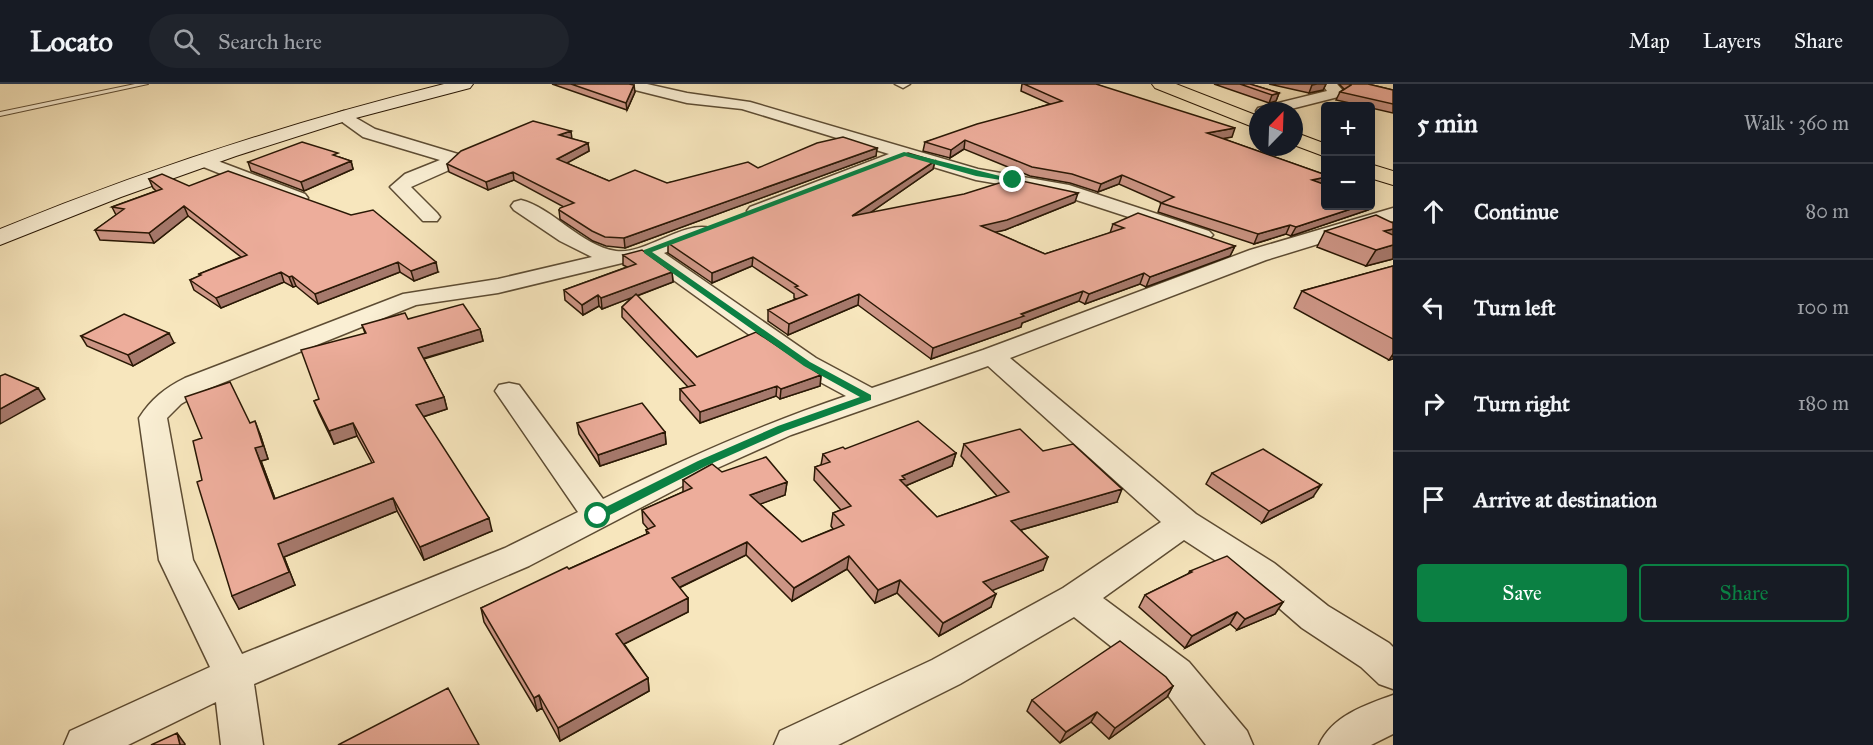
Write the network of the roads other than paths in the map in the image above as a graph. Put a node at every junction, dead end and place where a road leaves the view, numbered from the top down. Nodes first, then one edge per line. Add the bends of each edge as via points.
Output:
1 (145, 84) edge
2 (464, 84) edge
3 (628, 84) edge
4 (1161, 84) edge
5 (1329, 84) edge
6 (1273, 94) edge
7 (1305, 103) joint
8 (0, 114) edge
9 (1249, 114) edge
10 (344, 116) junction
11 (1240, 116) junction
12 (1249, 120) edge
13 (1303, 142) edge
14 (1321, 149) edge
15 (904, 154) junction
16 (202, 160) junction
17 (1375, 172) edge
18 (1393, 179) edge
19 (302, 199) edge
20 (521, 206) dead end
21 (1393, 214) edge
22 (430, 217) dead end
23 (742, 217) edge
24 (723, 224) edge
25 (0, 238) edge
26 (1214, 239) edge
27 (647, 251) junction
28 (617, 258) junction
29 (992, 356) junction
30 (509, 391) dead end
31 (868, 398) junction
32 (598, 516) junction
33 (1184, 523) junction
34 (1076, 598) junction
35 (1393, 672) edge
36 (233, 675) junction
37 (1393, 713) edge
38 (85, 745) edge
39 (242, 745) edge
40 (795, 745) edge
41 (1232, 745) edge
42 (1340, 745) edge

1 - 8 lane
2 - 10 main road
3 - 15 street via 687,98 744,105
4 - 11 highway
5 - 7 street via 1337,93
6 - 7 street
9 - 11 street
10 - 16 main road
10 - 22 street via 369,133 452,158 400,187
11 - 12 highway
13 - 14 highway
15 - 23 street
15 - 26 street via 976,174 1062,189
16 - 19 street
16 - 25 main road
17 - 18 highway
20 - 28 street via 553,229 600,254
21 - 29 street via 1318,239 1247,251
24 - 27 street
27 - 28 street
27 - 31 street via 807,364
28 - 36 street via 498,286 411,299 195,384 163,403 153,418 176,560
29 - 31 street
29 - 33 street
30 - 32 street
31 - 32 street via 781,428
32 - 36 street via 517,557
33 - 34 street
33 - 35 street via 1262,573 1315,617 1375,655
34 - 40 street via 946,672
34 - 41 street via 1174,674
36 - 38 street
36 - 39 street
37 - 42 street via 1357,731

